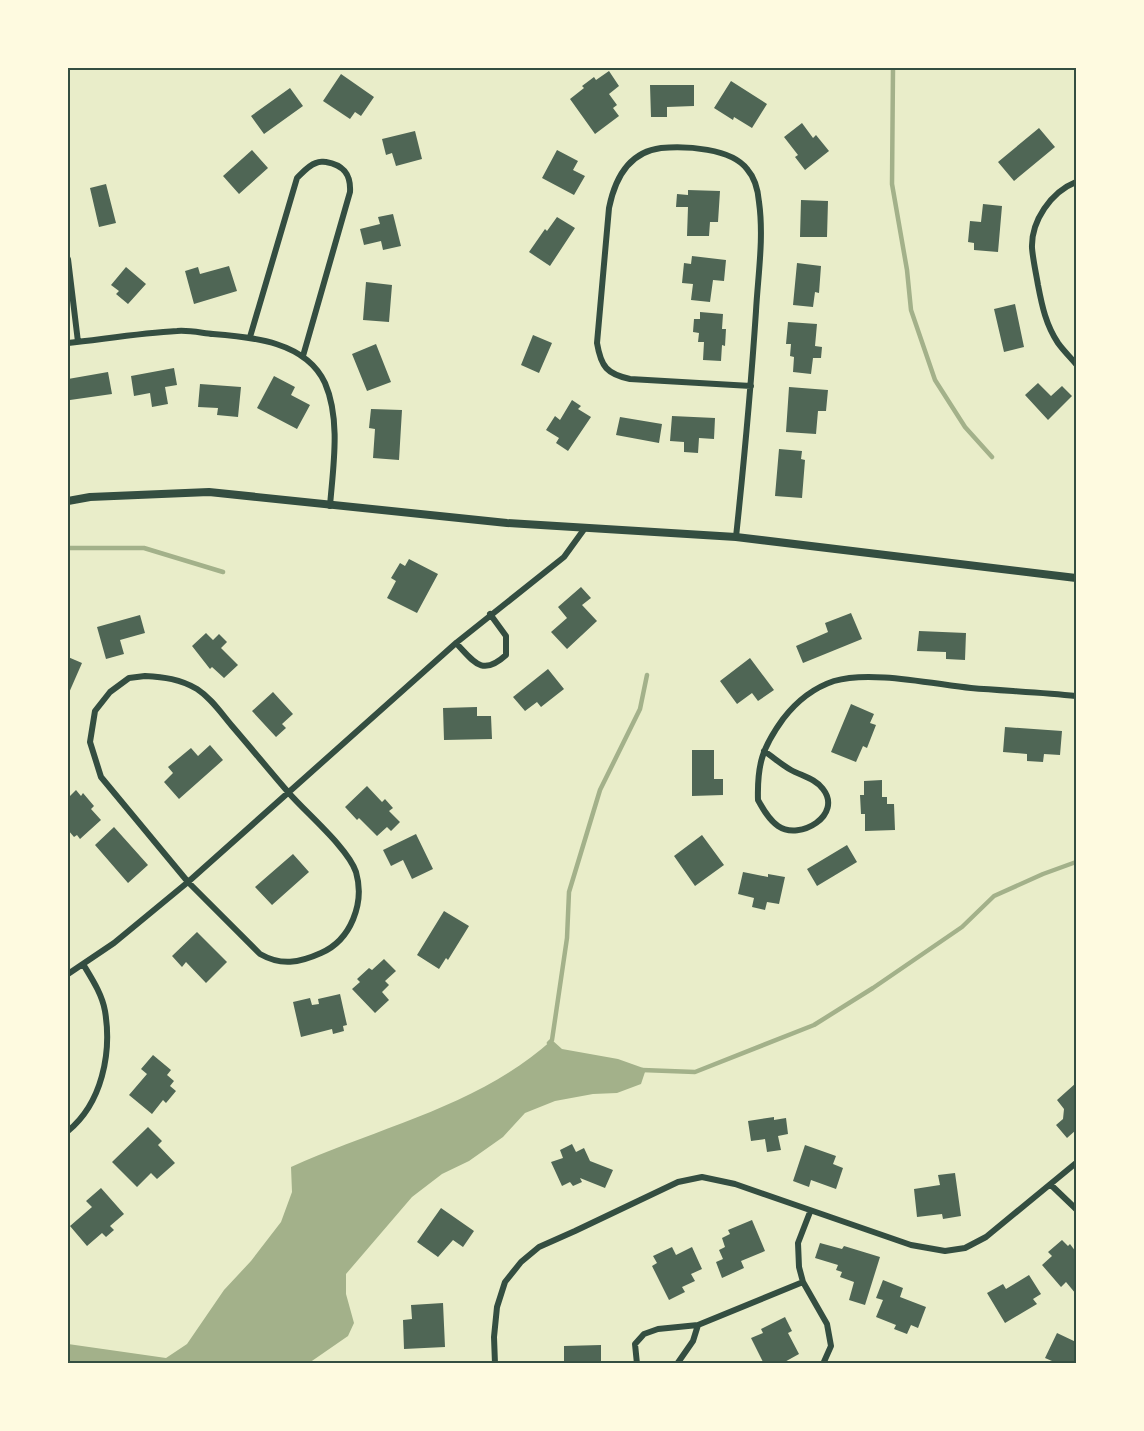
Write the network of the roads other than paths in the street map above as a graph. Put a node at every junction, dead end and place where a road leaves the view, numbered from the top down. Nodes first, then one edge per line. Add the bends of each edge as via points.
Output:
1 (1077, 182) edge
2 (68, 259) edge
3 (250, 337) junction
4 (78, 342) junction
5 (68, 343) edge
6 (303, 356) junction
7 (1077, 363) edge
8 (751, 386) junction
9 (68, 501) edge
10 (330, 506) junction
11 (585, 528) junction
12 (736, 537) junction
13 (1077, 578) edge
14 (490, 614) junction
15 (456, 643) junction
16 (1077, 696) edge
17 (764, 751) junction
18 (289, 794) junction
19 (188, 882) junction
20 (84, 964) junction
21 (68, 974) edge
22 (68, 1131) edge
23 (1077, 1163) edge
24 (1051, 1185) junction
25 (1077, 1209) edge
26 (810, 1212) junction
27 (803, 1282) junction
28 (698, 1325) junction
29 (495, 1364) edge
30 (637, 1364) edge
31 (677, 1364) edge
32 (823, 1364) edge

1 - 7 street via 1046,206 1032,247 1043,312 1058,344
2 - 4 street
3 - 4 street via 179,331
3 - 6 street
3 - 6 street via 297,178 318,162 333,163 346,170 351,180 350,192
4 - 5 street
6 - 10 street via 318,371 329,394 334,453
8 - 8 street via 761,231 756,185 746,167 716,152 671,147 649,150 627,166 613,188 597,344 599,357 615,376 630,379
8 - 12 street
9 - 10 street via 209,492
10 - 11 street
11 - 12 street
11 - 14 street via 564,557
12 - 13 street
14 - 15 street
14 - 15 street via 507,636 506,655 498,662 482,666
15 - 18 street
16 - 17 street via 895,679 834,681 793,706
17 - 17 street via 758,800 779,827 811,827 825,815 828,801 823,788
18 - 19 street
18 - 19 street via 343,852 355,871 359,893 355,915 343,936 312,957 272,962 249,946
18 - 19 street via 199,690 171,678 145,676 129,678 111,692 95,711 90,742 101,777
19 - 20 street
20 - 21 street
20 - 22 street via 105,1010 106,1055 102,1080 92,1103
23 - 24 street
24 - 25 street
24 - 26 street via 986,1237 965,1248 945,1251 911,1245
26 - 27 street via 798,1243
26 - 29 street via 735,1184 702,1177 678,1182 539,1247 520,1262 505,1282 497,1307
27 - 28 street
27 - 32 street via 827,1324 831,1346
28 - 30 street via 644,1334 634,1344
28 - 31 street via 693,1341

